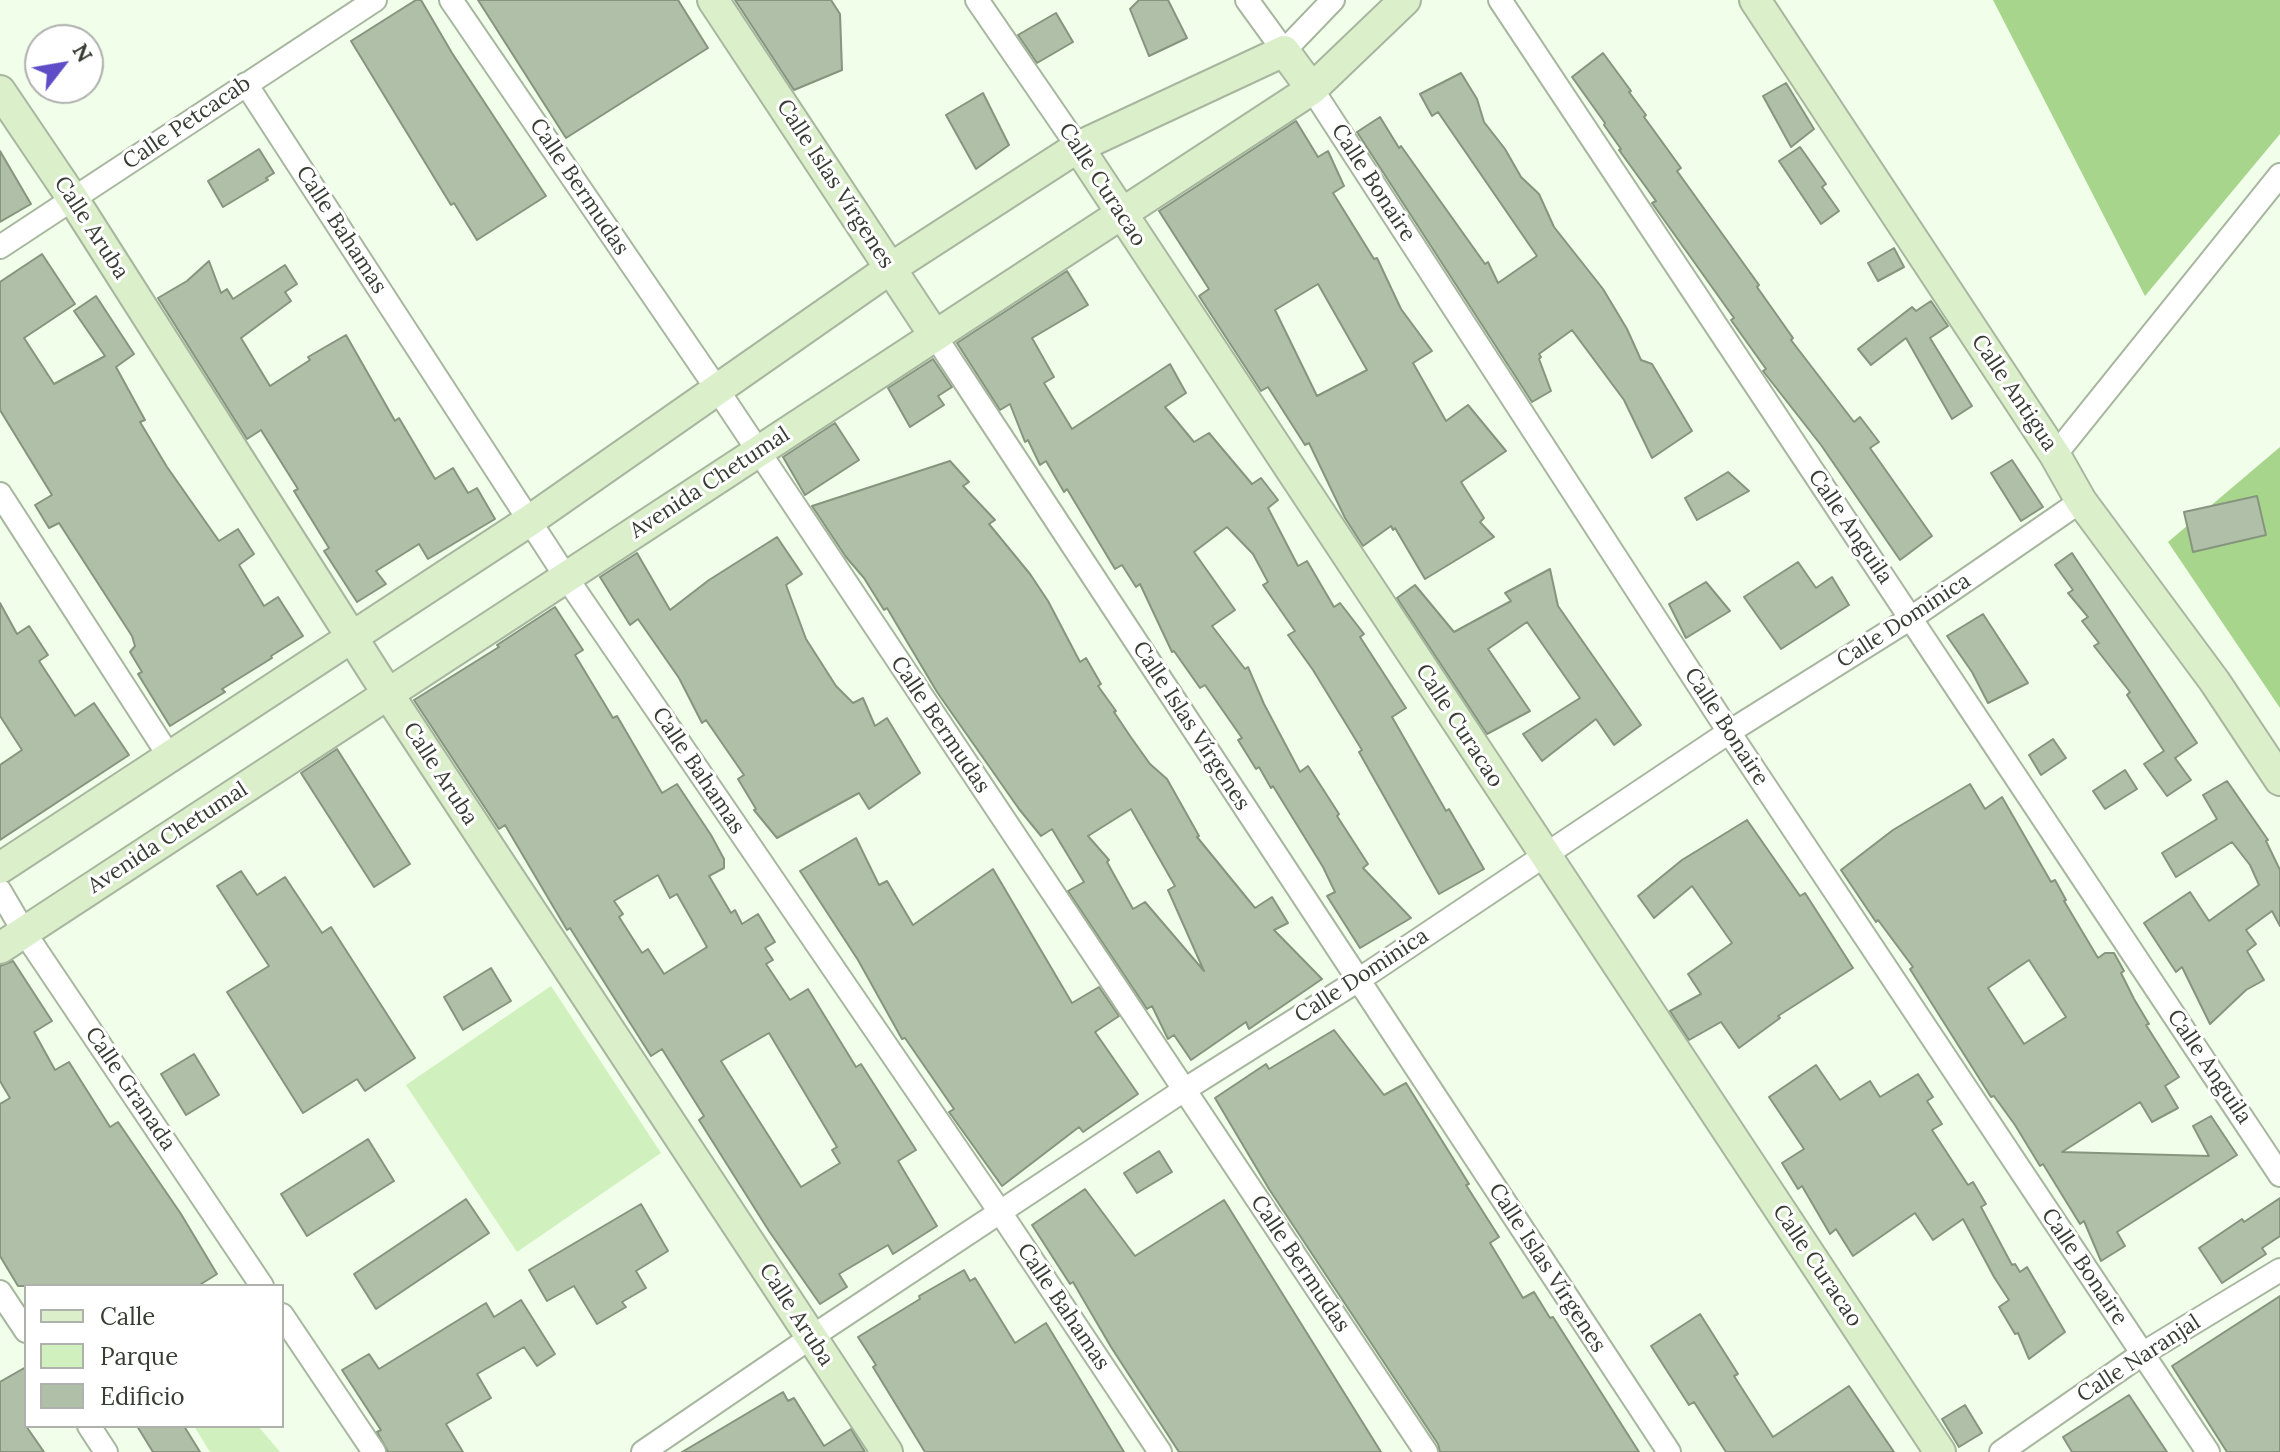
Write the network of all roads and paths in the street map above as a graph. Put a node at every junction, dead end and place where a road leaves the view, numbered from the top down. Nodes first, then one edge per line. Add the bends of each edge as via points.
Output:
1 (375, 0) edge
2 (451, 0) edge
3 (713, 0) edge
4 (977, 0) edge
5 (1247, 0) edge
6 (1333, 0) edge
7 (1405, 0) edge
8 (1500, 0) edge
9 (1755, 0) edge
10 (1284, 51) junction
11 (246, 84) junction
12 (1312, 89) junction
13 (0, 91) edge
14 (1078, 147) junction
15 (2280, 175) edge
16 (73, 199) junction
17 (1121, 214) junction
18 (0, 247) edge
19 (891, 268) junction
20 (935, 336) junction
21 (717, 389) junction
22 (758, 452) junction
23 (2055, 455) junction
24 (0, 494) edge
25 (2081, 501) junction
26 (529, 521) junction
27 (566, 577) junction
28 (1911, 618) junction
29 (352, 638) junction
30 (388, 694) junction
31 (1729, 732) junction
32 (169, 756) junction
33 (2280, 780) edge
34 (1545, 856) junction
35 (0, 868) edge
36 (0, 891) edge
37 (12, 940) edge
38 (1357, 981) junction
39 (1184, 1090) junction
40 (2280, 1175) edge
41 (1000, 1212) junction
42 (2280, 1270) edge
43 (261, 1284) edge
44 (0, 1292) edge
45 (284, 1318) edge
46 (24, 1328) edge
47 (810, 1338) junction
48 (2142, 1354) junction
49 (90, 1428) edge
50 (106, 1452) edge
51 (374, 1452) edge
52 (643, 1452) edge
53 (887, 1452) edge
54 (1160, 1452) edge
55 (1426, 1452) edge
56 (1669, 1452) edge
57 (1940, 1452) edge
58 (2001, 1452) edge
59 (2208, 1452) edge

1 - 11 street, Calle Petcacab
2 - 21 street, Calle Bermudas
3 - 19 main road, Calle Islas Vírgenes
4 - 14 street, Calle Curacao
5 - 10 street, Calle Bonaire
6 - 10 street
7 - 12 main road, Avenida Chetumal
8 - 28 street, Calle Anguila
9 - 23 main road, Calle Antigua
10 - 12 main road, Calle Bonaire
10 - 14 main road
11 - 16 street, Calle Petcacab
11 - 26 street, Calle Bahamas
12 - 17 main road, Avenida Chetumal
12 - 31 street, Calle Bonaire
13 - 16 main road, Calle Aruba
14 - 17 main road, Calle Curacao
14 - 19 main road
15 - 23 street
16 - 18 street, Calle Petcacab
16 - 29 main road, Calle Aruba
17 - 20 main road, Avenida Chetumal
17 - 34 main road, Calle Curacao
19 - 20 main road, Calle Islas Vírgenes
19 - 21 main road
20 - 22 main road, Avenida Chetumal
20 - 38 street, Calle Islas Vírgenes
21 - 22 street, Calle Bermudas
21 - 26 main road
22 - 27 main road, Avenida Chetumal
22 - 39 street, Calle Bermudas
23 - 25 main road, Calle Antigua
24 - 32 street
25 - 28 street, Calle Dominica
25 - 33 main road, Calle Antigua
26 - 27 street, Calle Bahamas
26 - 29 main road
27 - 30 main road, Avenida Chetumal
27 - 41 street, Calle Bahamas
28 - 31 street, Calle Dominica
28 - 40 street, Calle Anguila
29 - 30 main road, Calle Aruba
29 - 32 main road
30 - 37 main road, Avenida Chetumal
30 - 47 main road, Calle Aruba
31 - 34 street, Calle Dominica
31 - 48 street, Calle Bonaire
32 - 35 main road
34 - 38 street, Calle Dominica
34 - 57 main road, Calle Curacao
36 - 37 street, Calle Granada
37 - 43 street, Calle Granada
38 - 39 street, Calle Dominica
38 - 56 street, Calle Islas Vírgenes
39 - 41 street, Calle Dominica
39 - 55 street, Calle Bermudas
41 - 47 street, Calle Dominica
41 - 54 street, Calle Bahamas
42 - 48 street, Calle Naranjal
44 - 46 street
45 - 51 street
47 - 52 street, Calle Dominica
47 - 53 main road, Calle Aruba
48 - 58 street, Calle Naranjal
48 - 59 street, Calle Bonaire
49 - 50 street

